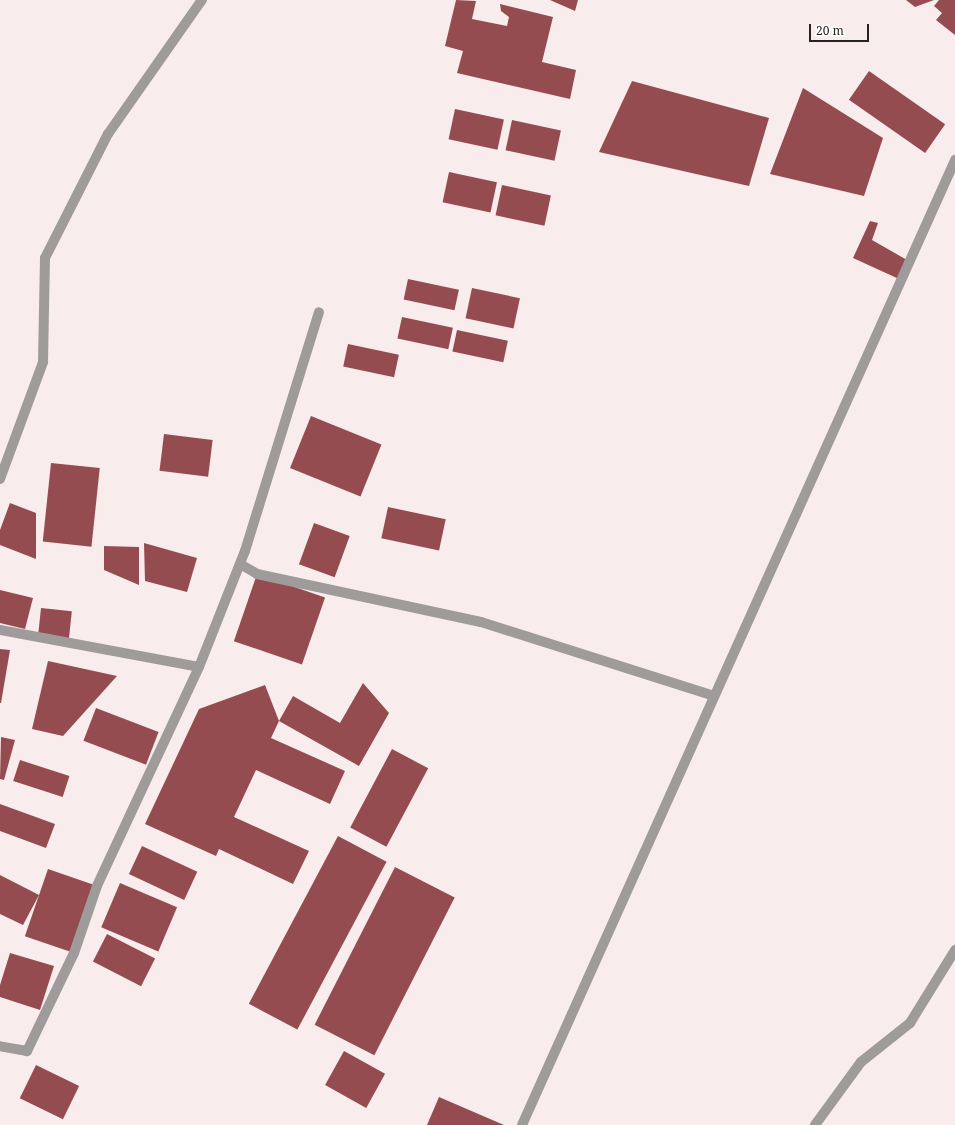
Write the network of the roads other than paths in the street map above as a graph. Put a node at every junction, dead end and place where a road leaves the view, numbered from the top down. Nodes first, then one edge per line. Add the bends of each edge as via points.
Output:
1 (202, 0) edge
2 (955, 160) edge
3 (319, 312) dead end
4 (0, 479) edge
5 (240, 564) junction
6 (0, 630) edge
7 (199, 667) junction
8 (714, 696) junction
9 (955, 950) edge
10 (0, 1046) edge
11 (522, 1125) edge
12 (815, 1125) edge

1 - 4 street via 108,134 45,258 43,362
2 - 8 street
3 - 5 street
5 - 7 street
5 - 8 street via 257,574 481,622
6 - 7 street
7 - 10 street via 97,886 74,952 27,1051
8 - 11 street
9 - 12 street via 910,1022 861,1062

